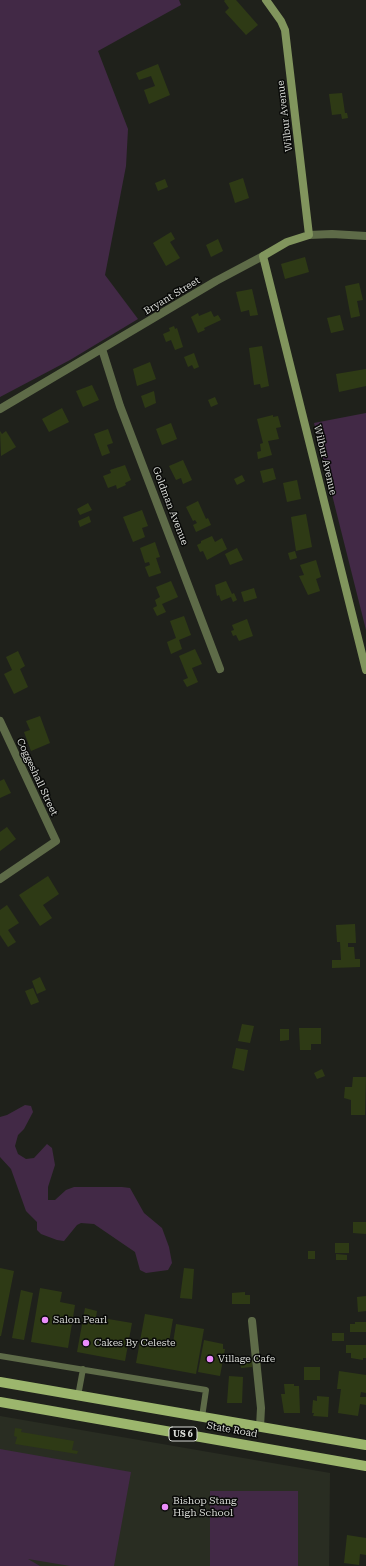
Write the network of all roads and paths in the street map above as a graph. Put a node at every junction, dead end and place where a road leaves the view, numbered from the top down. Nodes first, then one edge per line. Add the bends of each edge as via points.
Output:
1 (266, 0) edge
2 (309, 234) junction
3 (366, 236) edge
4 (264, 256) junction
5 (102, 349) junction
6 (0, 409) edge
7 (220, 669) dead end
8 (366, 670) edge
9 (0, 721) edge
10 (0, 879) edge
11 (252, 1321) dead end
12 (0, 1356) edge
13 (83, 1369) junction
14 (0, 1382) edge
15 (78, 1396) junction
16 (0, 1402) edge
17 (202, 1417) junction
18 (260, 1427) junction
19 (366, 1445) edge
20 (366, 1466) edge

1 - 2 street, Wilbur Avenue via 285,30
2 - 3 street, Bryant Street
2 - 4 street, Bryant Street via 287,242
4 - 5 street, Bryant Street via 216,281
4 - 8 street, Wilbur Avenue
5 - 6 street, Bryant Street
5 - 7 street, Goldman Avenue via 120,406
9 - 10 street, Coggeshall Street via 56,842
11 - 18 street via 262,1408
12 - 13 lane
13 - 15 lane
13 - 17 lane via 206,1390
14 - 15 main road, State Road / US 6
15 - 17 main road, State Road / US 6
16 - 20 main road, State Road / US 6
17 - 18 main road, State Road / US 6
18 - 19 main road, State Road / US 6

